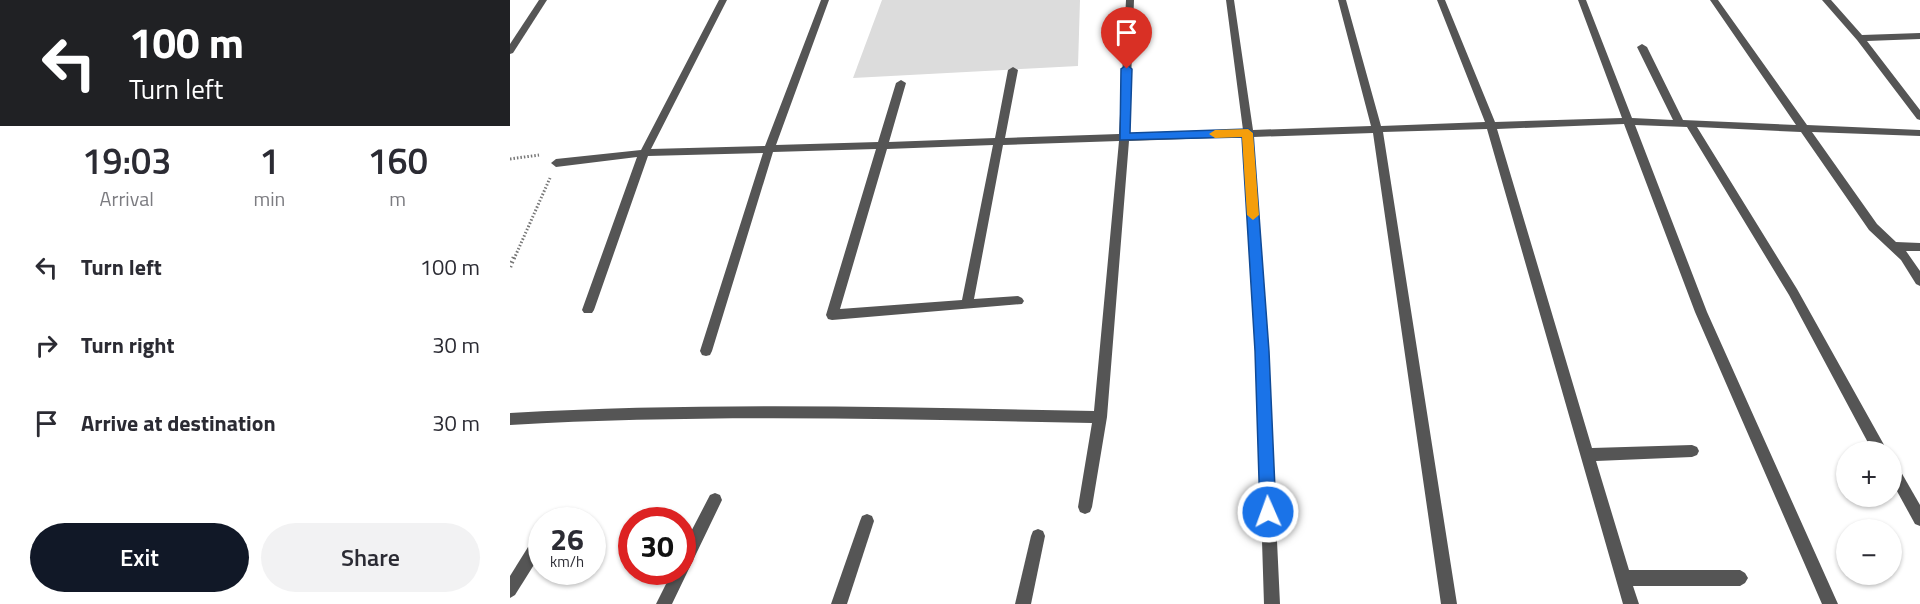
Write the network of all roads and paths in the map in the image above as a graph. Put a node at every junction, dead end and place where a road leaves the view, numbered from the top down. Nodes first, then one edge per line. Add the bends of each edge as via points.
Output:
1 (543, 0) edge
2 (723, 0) edge
3 (825, 0) edge
4 (1130, 0) edge
5 (1230, 0) edge
6 (1342, 0) edge
7 (1441, 0) edge
8 (1581, 0) edge
9 (1714, 0) edge
10 (1826, 0) edge
11 (1920, 36) edge
12 (1860, 38) junction
13 (1642, 47) dead end
14 (510, 51) edge
15 (1014, 70) dead end
16 (902, 83) dead end
17 (1920, 117) edge
18 (1627, 121) junction
19 (1685, 124) junction
20 (1491, 125) junction
21 (1377, 129) junction
22 (1806, 129) junction
23 (1248, 133) junction
24 (1920, 133) edge
25 (1124, 137) junction
26 (1000, 141) junction
27 (884, 145) junction
28 (769, 149) junction
29 (644, 153) junction
30 (556, 163) joint
31 (1893, 246) junction
32 (1920, 247) edge
33 (510, 267) edge
34 (1920, 281) edge
35 (1018, 301) dead end
36 (967, 305) junction
37 (588, 309) dead end
38 (706, 351) dead end
39 (1100, 417) junction
40 (510, 419) edge
41 (1875, 441) edge
42 (1692, 451) dead end
43 (1588, 455) junction
44 (1902, 488) edge
45 (715, 500) dead end
46 (1085, 507) dead end
47 (1920, 519) edge
48 (867, 521) dead end
49 (1038, 536) dead end
50 (696, 538) edge
51 (528, 560) edge
52 (1624, 578) junction
53 (1740, 579) dead end
54 (674, 585) edge
55 (510, 590) edge
56 (664, 604) edge
57 (839, 604) edge
58 (1023, 604) edge
59 (1272, 604) edge
60 (1449, 604) edge
61 (1631, 604) edge
62 (1830, 604) edge

1 - 14 street
2 - 29 street
3 - 28 street
4 - 25 street
5 - 23 street
6 - 21 street
7 - 20 street
8 - 18 street
9 - 22 street
10 - 12 street
11 - 12 street
12 - 17 street
13 - 19 street
15 - 26 street
16 - 27 street
18 - 19 street
18 - 20 street
18 - 62 street via 1701,312
19 - 22 street
19 - 41 street via 1793,292
20 - 21 street
20 - 43 street
21 - 23 street
21 - 60 street
22 - 24 street
22 - 31 street via 1873,227
23 - 25 street
23 - 59 street
25 - 26 street
25 - 39 street
26 - 27 street
26 - 36 street
27 - 28 street
27 - 36 street via 832,315
28 - 29 street
28 - 38 street
29 - 30 street
29 - 37 street
30 - 33 path
31 - 32 street
31 - 34 street
35 - 36 street
39 - 40 street via 769,412 575,414
39 - 46 street
42 - 43 street
43 - 52 street
44 - 47 street
45 - 50 street
48 - 57 street
49 - 58 street
51 - 55 street
52 - 53 street
52 - 61 street
54 - 56 street

